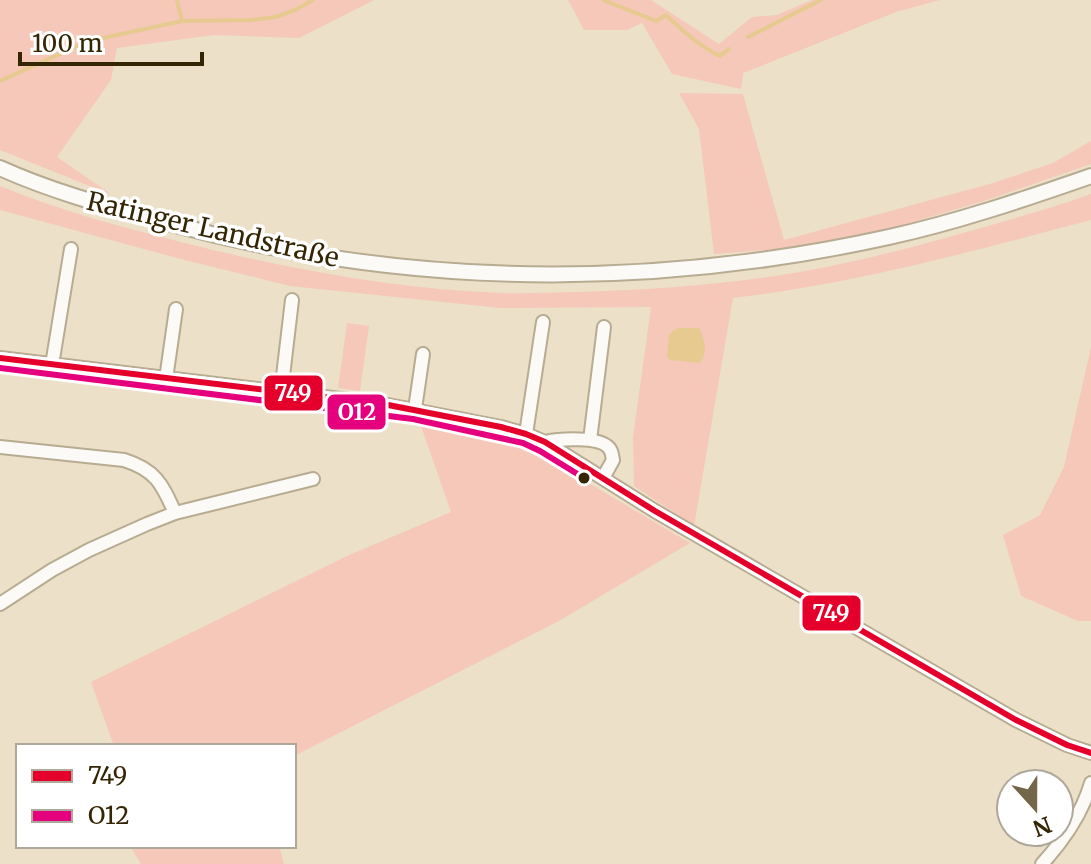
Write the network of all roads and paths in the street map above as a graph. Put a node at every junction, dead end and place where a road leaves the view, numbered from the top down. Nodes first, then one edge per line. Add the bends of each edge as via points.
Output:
1 (0, 168) edge
2 (1091, 176) edge
3 (71, 249) dead end
4 (292, 300) dead end
5 (176, 309) dead end
6 (543, 322) dead end
7 (604, 327) dead end
8 (423, 354) dead end
9 (0, 358) edge
10 (52, 365) junction
11 (166, 379) junction
12 (281, 393) junction
13 (415, 409) junction
14 (526, 434) junction
15 (590, 440) junction
16 (545, 442) junction
17 (0, 447) edge
18 (603, 478) junction
19 (313, 479) dead end
20 (175, 513) junction
21 (0, 604) edge
22 (1091, 753) edge
23 (1091, 783) edge
24 (1042, 864) edge

1 - 2 main road, Ratinger Landstraße via 92,202 268,247 390,266 519,275 635,273 820,251 966,216
3 - 10 street
4 - 12 street
5 - 11 street
6 - 14 street
7 - 15 street
8 - 13 street
9 - 10 street
10 - 11 street
11 - 12 street
12 - 13 street
13 - 14 street
14 - 16 street
15 - 16 street
15 - 18 street via 611,450 613,460
16 - 18 street
17 - 20 street via 141,465 163,486
18 - 22 street via 1016,720
19 - 20 street
20 - 21 street via 89,550
23 - 24 street via 1086,802

